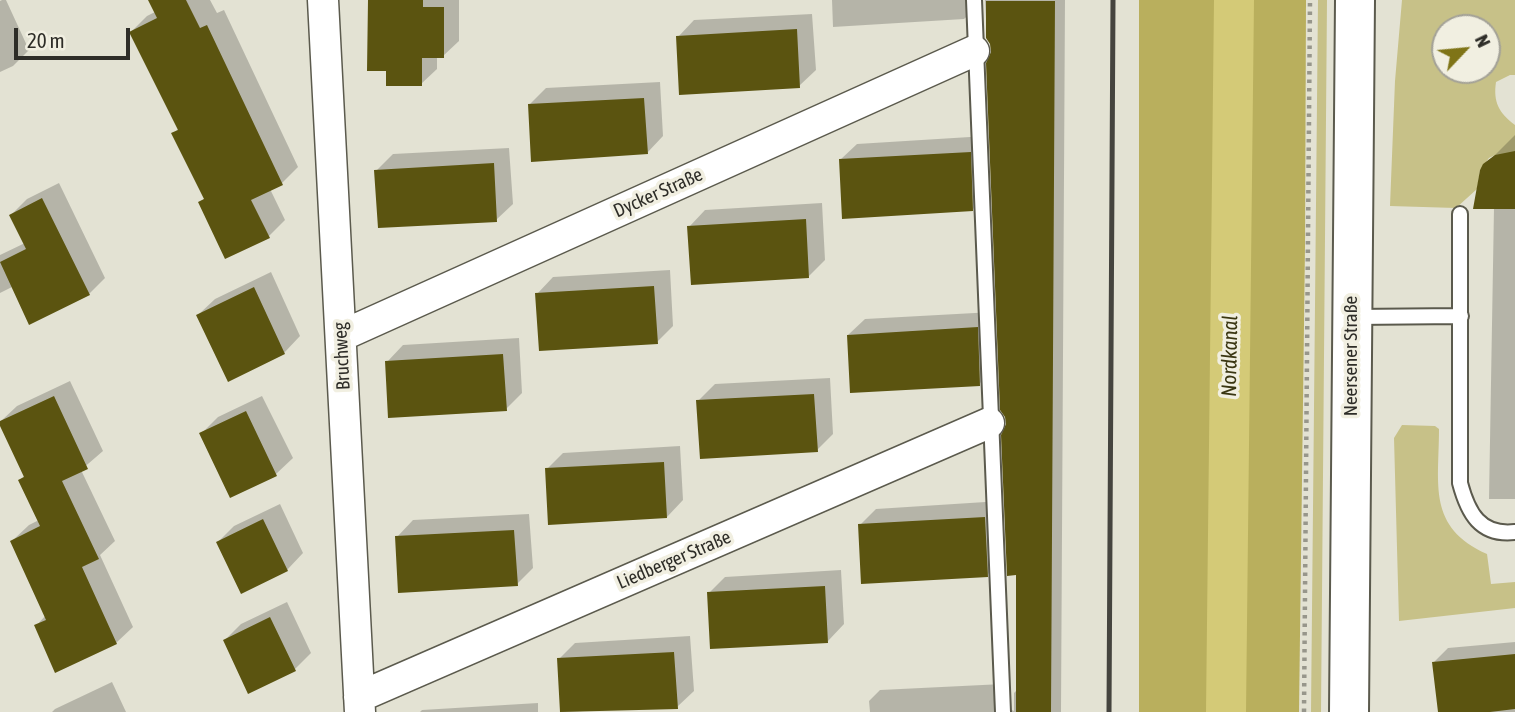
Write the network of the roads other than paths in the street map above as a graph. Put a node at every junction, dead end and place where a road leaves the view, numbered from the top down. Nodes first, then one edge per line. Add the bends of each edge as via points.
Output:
1 (323, 0) edge
2 (974, 0) edge
3 (1354, 0) edge
4 (974, 51) junction
5 (1460, 214) dead end
6 (1461, 316) junction
7 (1351, 317) junction
8 (341, 335) junction
9 (989, 423) junction
10 (1515, 532) edge
11 (360, 704) edge
12 (1003, 712) edge
13 (1349, 712) edge

1 - 8 street, Bruchweg
2 - 4 lane
3 - 7 main road, Neersener Straße
4 - 8 street, Dycker Straße
4 - 9 lane
5 - 6 lane
6 - 7 lane
6 - 10 lane via 1460,483 1469,508 1482,525 1502,534
7 - 13 main road, Neersener Straße
8 - 11 street, Bruchweg
9 - 11 street, Liedberger Straße
9 - 12 lane

